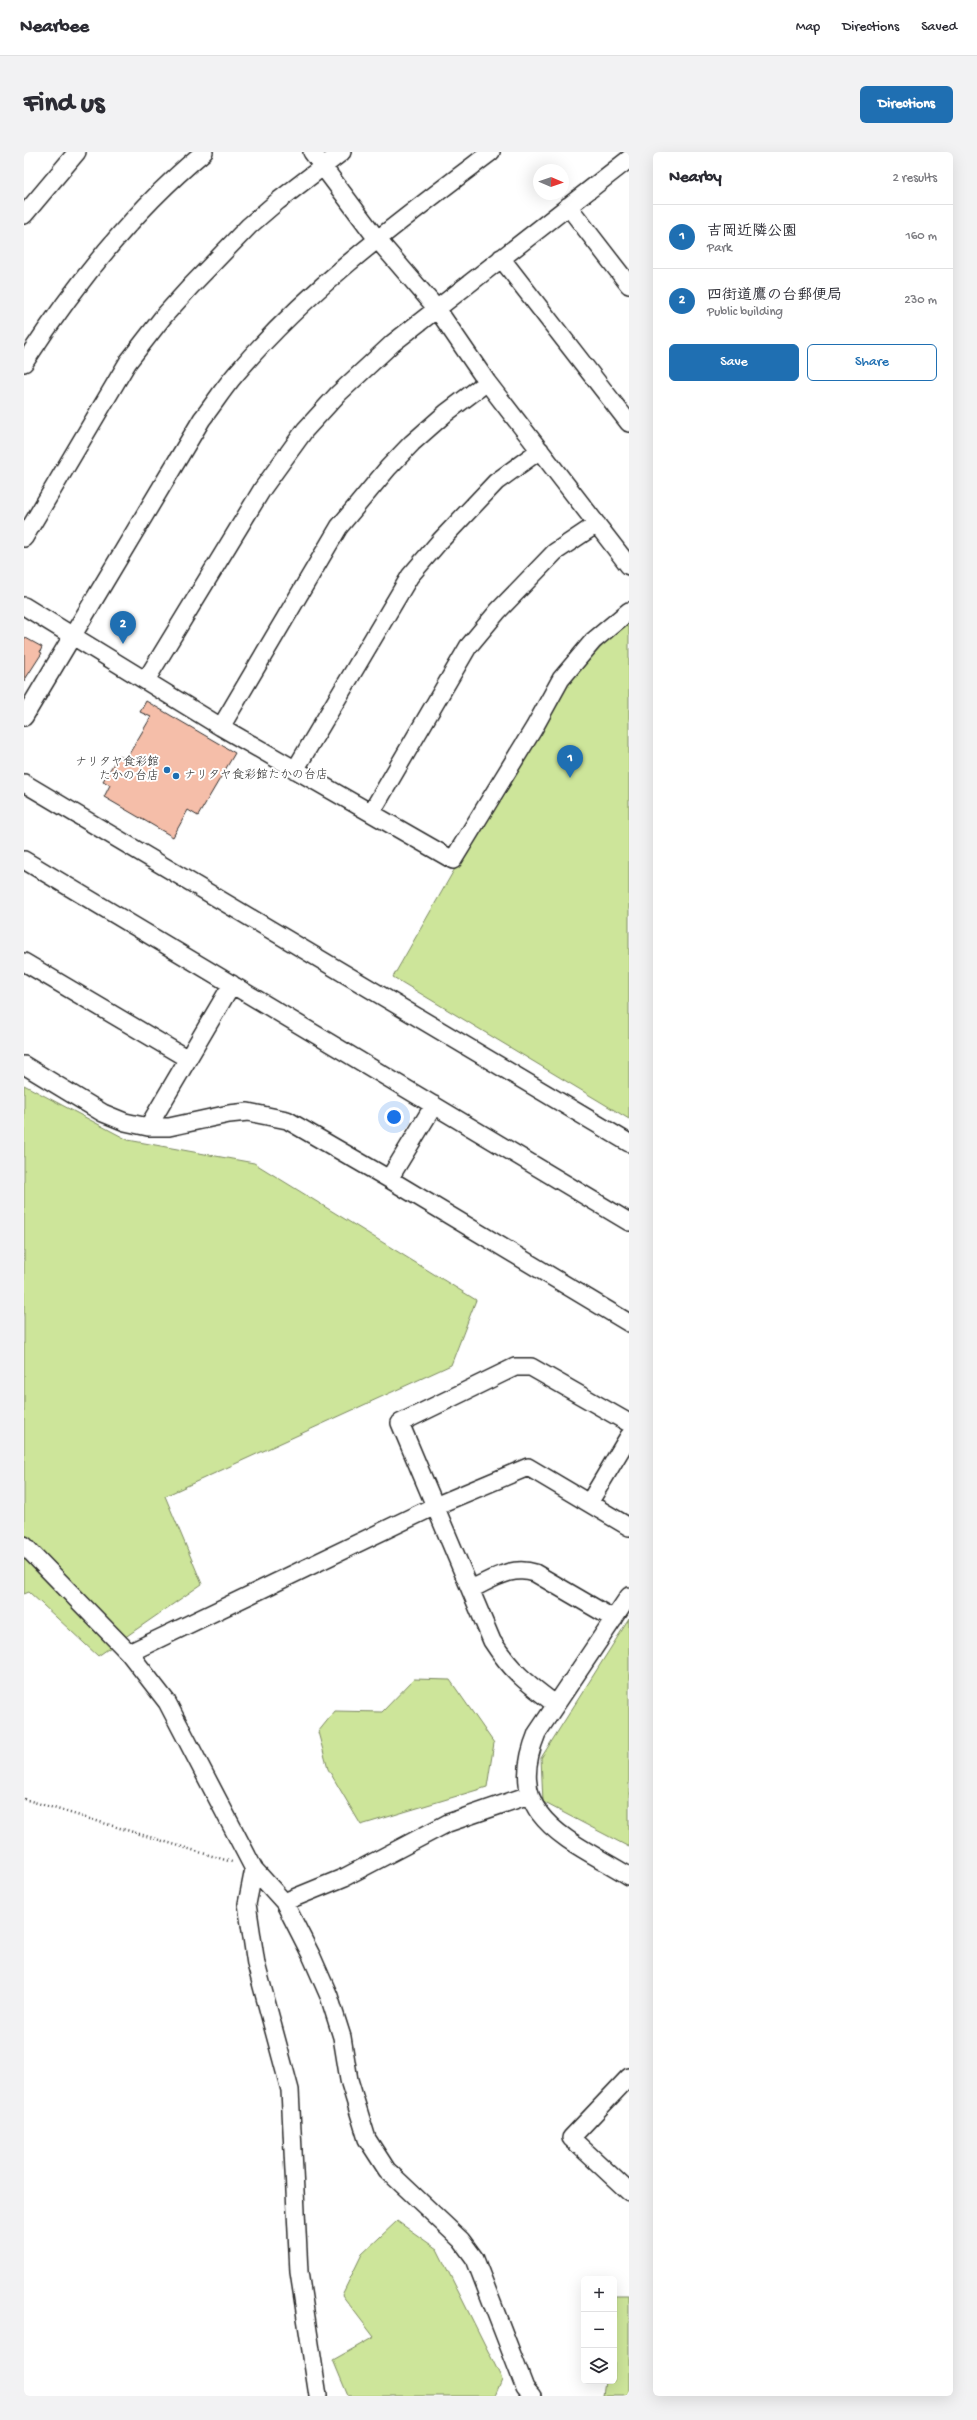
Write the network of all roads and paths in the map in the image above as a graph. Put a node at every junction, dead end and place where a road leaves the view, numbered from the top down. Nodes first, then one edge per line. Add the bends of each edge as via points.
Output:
1 (77, 152) edge
2 (204, 152) edge
3 (312, 152) edge
4 (342, 152) edge
5 (491, 152) edge
6 (629, 159) edge
7 (324, 166) junction
8 (568, 206) junction
9 (24, 215) edge
10 (377, 239) junction
11 (501, 258) junction
12 (629, 285) edge
13 (437, 309) junction
14 (24, 363) edge
15 (487, 382) junction
16 (629, 423) edge
17 (540, 450) junction
18 (597, 524) junction
19 (24, 538) edge
20 (629, 566) edge
21 (24, 606) edge
22 (629, 610) edge
23 (72, 636) junction
24 (146, 680) junction
25 (24, 717) edge
26 (221, 727) junction
27 (295, 770) junction
28 (24, 782) edge
29 (371, 813) junction
30 (24, 860) edge
31 (24, 962) edge
32 (232, 984) junction
33 (188, 1059) junction
34 (24, 1065) edge
35 (434, 1105) junction
36 (148, 1127) junction
37 (629, 1143) edge
38 (389, 1179) junction
39 (629, 1222) edge
40 (629, 1323) edge
41 (629, 1423) edge
42 (629, 1436) edge
43 (589, 1503) junction
44 (435, 1506) junction
45 (629, 1527) edge
46 (24, 1545) edge
47 (471, 1589) junction
48 (629, 1596) edge
49 (614, 1619) junction
50 (129, 1653) junction
51 (555, 1704) junction
52 (529, 1795) junction
53 (24, 1799) edge
54 (254, 1868) junction
55 (629, 1876) edge
56 (284, 1902) junction
57 (629, 2077) edge
58 (629, 2192) edge
59 (318, 2396) edge
60 (532, 2396) edge

1 - 9 street
2 - 14 street via 180,172 107,249 57,312
3 - 7 street
4 - 7 street
5 - 10 street
6 - 8 street
7 - 10 street
7 - 19 street via 249,226 164,317 128,362
8 - 11 street
8 - 12 street
10 - 13 street
10 - 23 street via 291,315 234,376 202,419
11 - 13 street
11 - 16 street
13 - 15 street
13 - 24 street via 392,343 304,430 263,488
15 - 17 street
15 - 26 street via 412,443 340,527
17 - 18 street
17 - 27 street via 496,482 410,576
18 - 20 street
18 - 29 street via 555,552 468,646
21 - 23 street
22 - 29 street via 593,642 561,679 453,860
23 - 24 street
23 - 25 street
24 - 26 street
26 - 27 street
27 - 29 street
28 - 37 street
30 - 32 street
31 - 33 street
32 - 33 street
32 - 35 street
33 - 36 street
34 - 36 street via 103,1113 125,1122
35 - 38 street
35 - 39 street
36 - 38 street via 184,1125 248,1112 270,1115 308,1131
38 - 40 street
41 - 44 street via 531,1367 515,1367 400,1423
42 - 43 street
43 - 44 street via 528,1467
43 - 45 street
44 - 47 street
44 - 50 street
46 - 50 street
47 - 49 street via 511,1570 524,1570 535,1573
47 - 51 street via 492,1641 504,1660 518,1676
48 - 49 street
49 - 51 street
50 - 54 street via 167,1702
51 - 52 street via 537,1733 529,1752 526,1770
52 - 55 street via 537,1811 557,1832
52 - 56 street via 448,1823 345,1877
53 - 54 path
54 - 56 street
54 - 59 street via 247,1904 256,1964 290,2090 299,2272
56 - 60 street via 329,1996 342,2037 349,2080 366,2139 387,2170 461,2240 475,2259 525,2388
57 - 58 street via 571,2138

